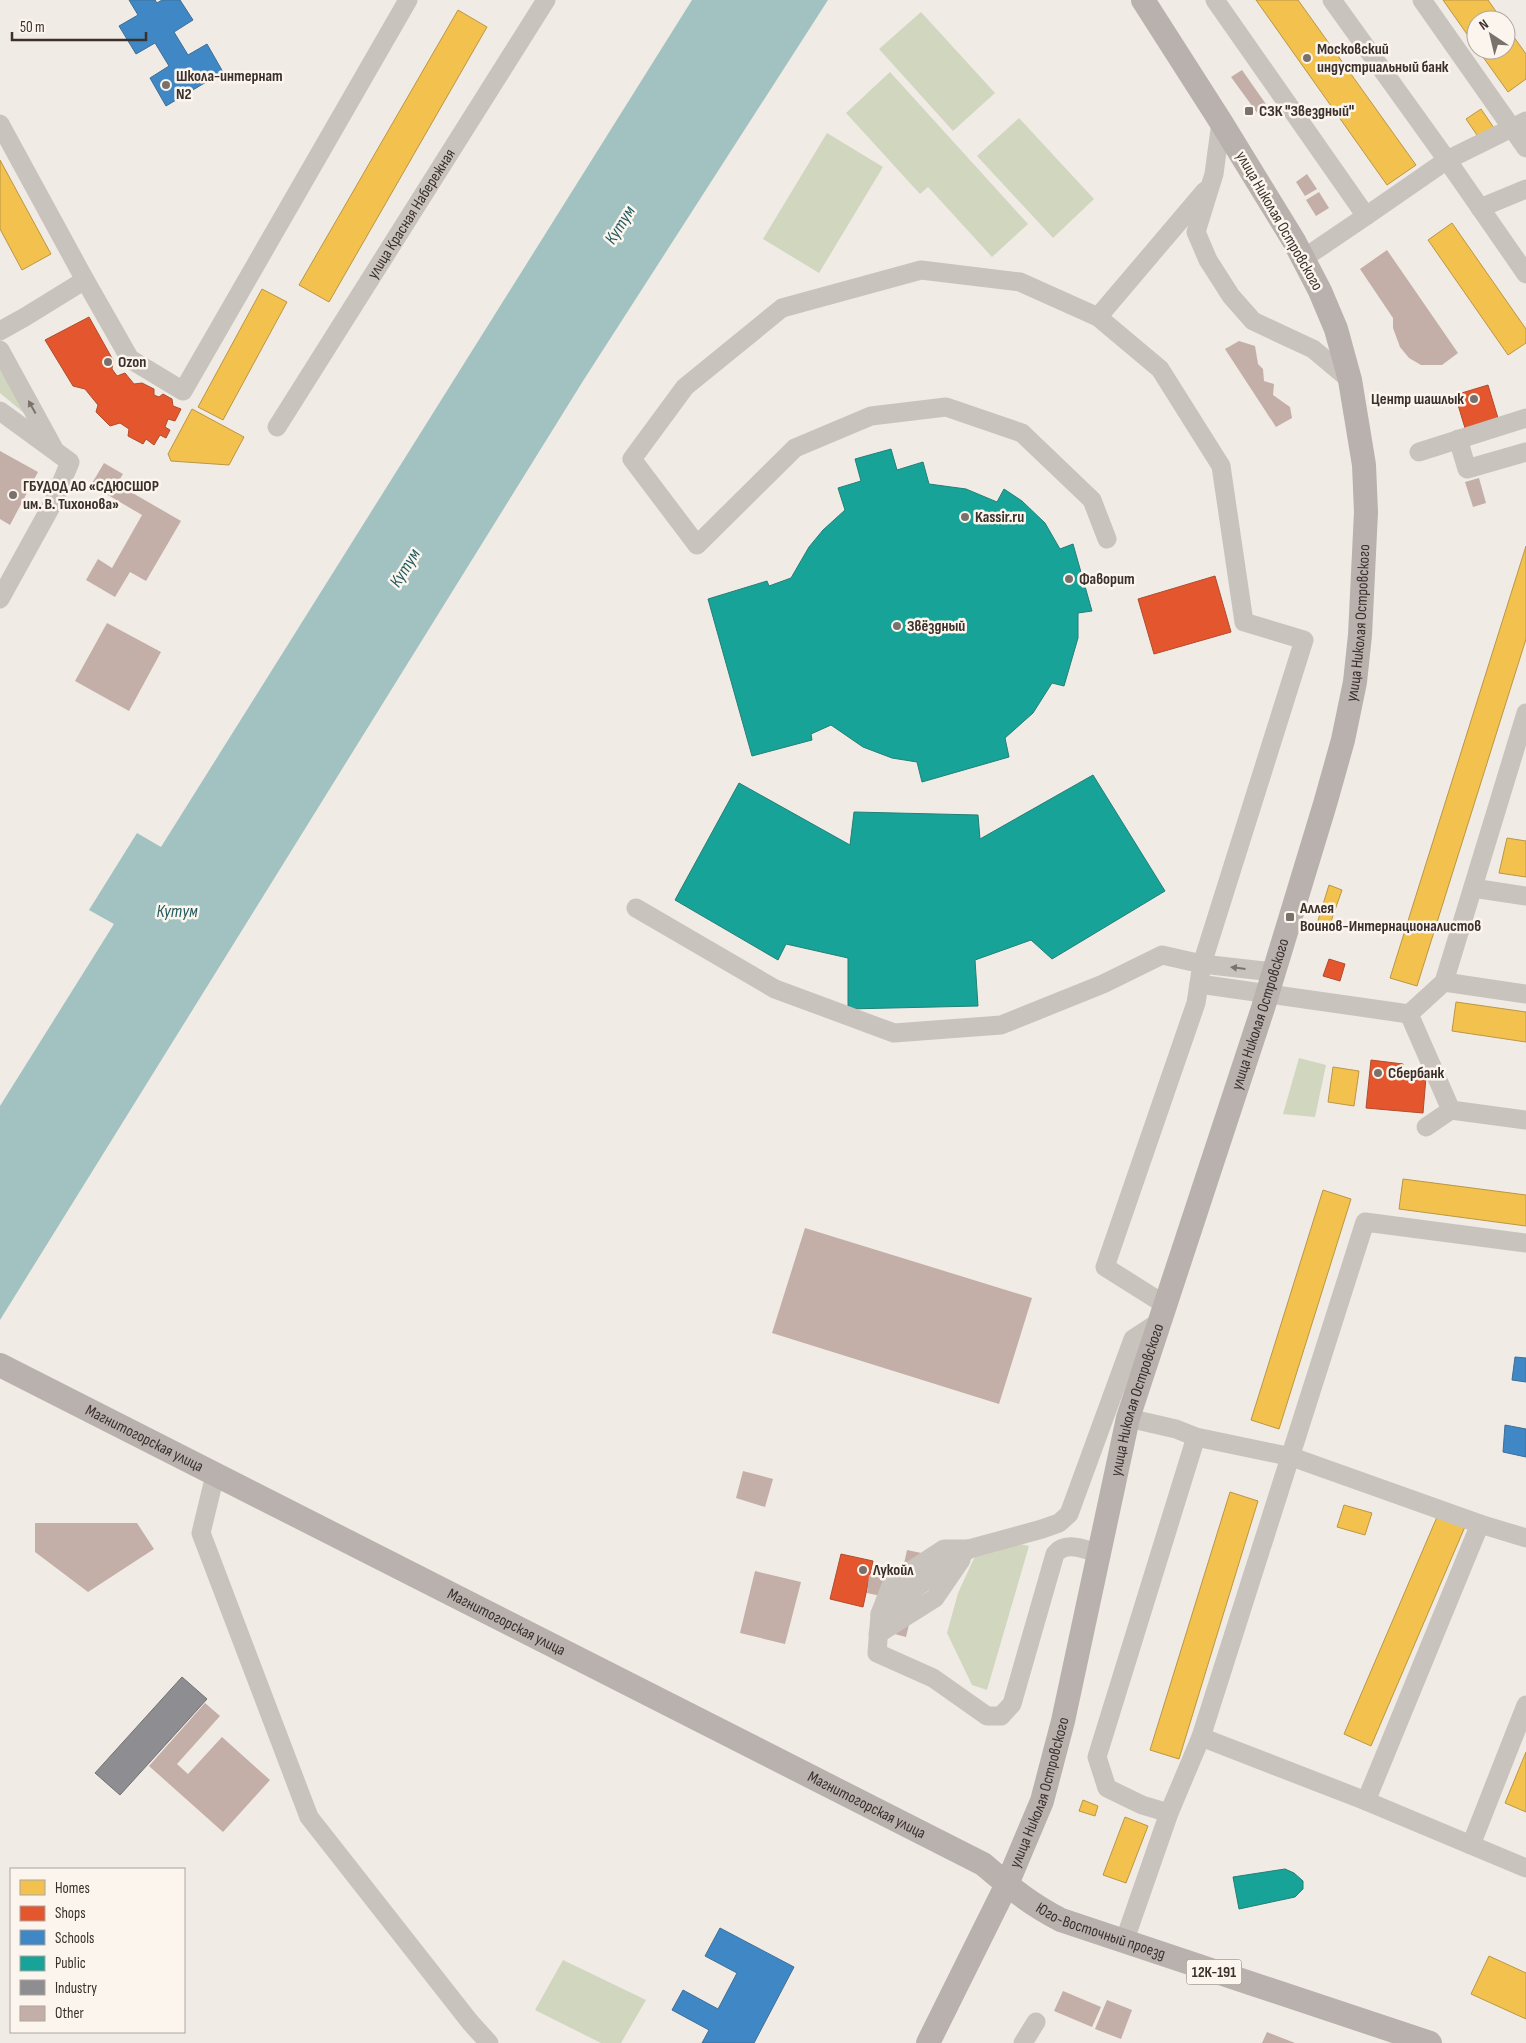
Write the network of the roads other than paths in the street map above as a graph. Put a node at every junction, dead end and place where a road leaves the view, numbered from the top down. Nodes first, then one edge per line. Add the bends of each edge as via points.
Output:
1 (408, 0) edge
2 (546, 0) edge
3 (1143, 0) edge
4 (1215, 0) edge
5 (1332, 0) edge
6 (1422, 0) edge
7 (1221, 122) junction
8 (0, 124) edge
9 (1519, 125) edge
10 (1526, 148) edge
11 (1447, 160) junction
12 (1211, 184) junction
13 (1526, 190) edge
14 (1480, 208) junction
15 (1366, 216) junction
16 (1304, 258) junction
17 (1526, 274) edge
18 (85, 280) junction
19 (1098, 317) junction
20 (0, 331) edge
21 (2, 359) edge
22 (1350, 380) junction
23 (0, 411) edge
24 (1526, 418) edge
25 (277, 427) dead end
26 (1458, 439) junction
27 (55, 450) junction
28 (1419, 452) dead end
29 (1526, 452) edge
30 (1107, 539) dead end
31 (0, 599) edge
32 (1526, 713) edge
33 (1522, 739) edge
34 (1473, 888) junction
35 (1526, 896) edge
36 (636, 908) dead end
37 (1202, 964) junction
38 (1270, 982) junction
39 (1444, 982) junction
40 (1199, 984) junction
41 (1526, 994) edge
42 (1409, 1014) junction
43 (1451, 1110) junction
44 (1526, 1120) edge
45 (1426, 1128) dead end
46 (1526, 1243) edge
47 (1164, 1313) junction
48 (0, 1365) edge
49 (1128, 1418) junction
50 (1196, 1436) junction
51 (1292, 1457) junction
52 (215, 1475) junction
53 (1480, 1524) junction
54 (1526, 1538) edge
55 (969, 1549) junction
56 (1100, 1554) junction
57 (878, 1634) junction
58 (1526, 1705) edge
59 (1201, 1737) junction
60 (1366, 1802) junction
61 (1169, 1813) junction
62 (1471, 1845) junction
63 (1526, 1868) edge
64 (1007, 1884) junction
65 (1124, 1942) junction
66 (1036, 2022) dead end
67 (489, 2043) edge
68 (928, 2043) edge
69 (1023, 2043) edge
70 (1430, 2043) edge

1 - 18 street via 183,391 130,359
2 - 25 street, улица Красная Набережная
3 - 7 main road, улица Николая Островского
4 - 15 street
5 - 11 street
6 - 9 street
7 - 12 street
7 - 16 main road, улица Николая Островского
8 - 18 street
9 - 10 street
9 - 11 street
11 - 14 street
11 - 15 street
12 - 19 street
12 - 22 street via 1196,232 1208,260 1231,296 1253,321 1313,349
13 - 14 street
14 - 17 street
15 - 16 street
16 - 22 main road, улица Николая Островского via 1336,329
18 - 20 street
19 - 30 street via 1020,282 921,270 782,308 685,387 632,459 697,545 795,448 871,416 946,407 1022,433 1092,500
19 - 37 street via 1160,369 1221,466 1244,622 1304,640
27 -> 21 street
22 - 38 main road, улица Николая Островского via 1364,465 1366,512 1355,682 1325,804
23 - 27 street
24 - 26 street
26 - 28 street
26 - 29 street via 1467,469
27 - 31 street via 70,462 53,502
32 - 33 street
33 - 34 street
34 - 35 street
34 - 39 street
36 - 37 street via 775,990 894,1033 1001,1025 1103,984 1162,955
38 -> 37 street
37 - 40 street
38 - 40 street
38 - 42 street
38 - 47 main road, улица Николая Островского
39 - 41 street
39 - 42 street
40 - 47 street via 1196,1003 1106,1267
42 - 43 street
43 - 44 street
43 - 45 street
46 - 51 street via 1365,1222
47 - 49 main road, улица Николая Островского
47 - 55 street via 1133,1339 1069,1514 1059,1523 1042,1529
48 - 52 main road, Магнитогорская улица
49 - 50 street
49 - 56 main road, улица Николая Островского
50 - 51 street
50 - 61 street via 1097,1757 1107,1788 1142,1805
51 - 53 street
51 - 59 street
52 - 64 main road, Магнитогорская улица via 983,1864
52 - 67 street via 201,1533 309,1817
53 - 54 street
53 - 60 street
55 - 57 street via 935,1598
55 - 57 street via 944,1549 892,1583 880,1614
56 - 57 street via 1067,1546 1055,1554 1012,1704 1001,1716 986,1716 933,1678 877,1653
56 - 64 main road, улица Николая Островского via 1042,1801
58 - 62 street
59 - 60 street
59 - 61 street
60 - 62 street
61 - 65 street
62 - 63 street
64 - 65 main road, Юго-Восточный проезд / 12К-191 via 1036,1907 1061,1920
64 - 68 main road, улица Николая Островского
65 - 70 main road, Юго-Восточный проезд / 12К-191
66 - 69 street

